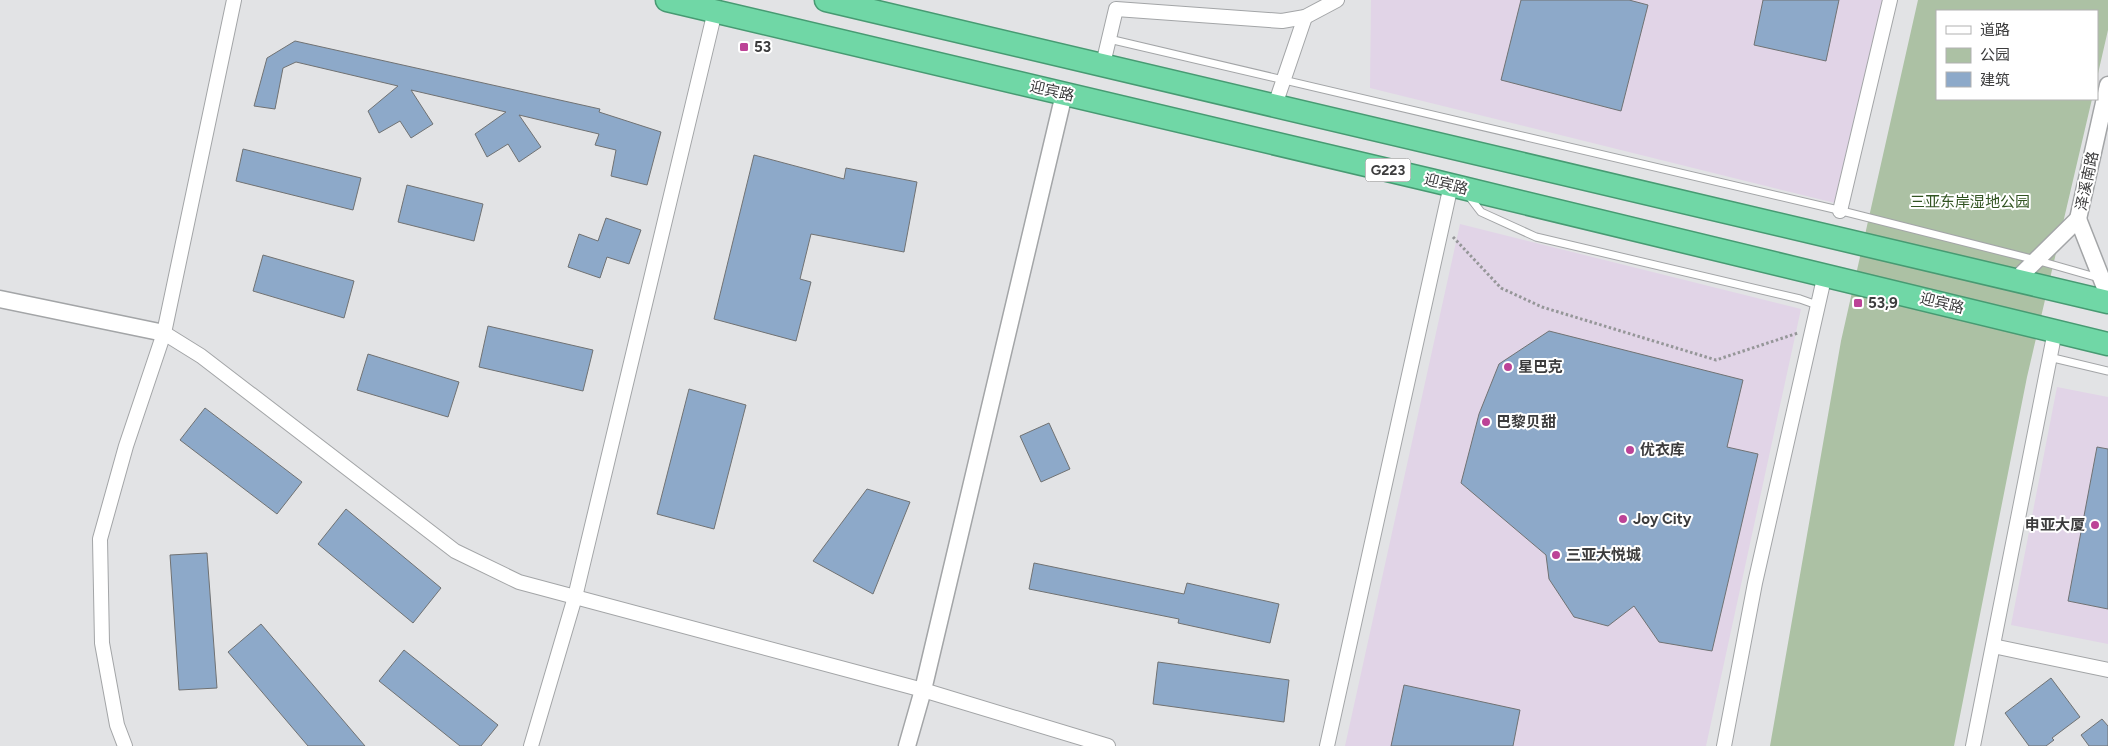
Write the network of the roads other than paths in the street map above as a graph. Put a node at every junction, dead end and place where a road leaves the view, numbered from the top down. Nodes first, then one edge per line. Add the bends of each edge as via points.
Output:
1 (234, 0) edge
2 (667, 0) edge
3 (826, 0) edge
4 (1337, 0) edge
5 (1890, 0) edge
6 (1115, 3) edge
7 (715, 11) junction
8 (1305, 17) junction
9 (1109, 40) junction
10 (1103, 64) junction
11 (1282, 81) junction
12 (2108, 85) edge
13 (1064, 94) junction
14 (1274, 105) junction
15 (1456, 186) junction
16 (1840, 211) junction
17 (2078, 219) junction
18 (2036, 260) junction
19 (1825, 274) junction
20 (2102, 279) junction
21 (2016, 280) junction
22 (2108, 296) edge
23 (0, 299) edge
24 (2108, 302) edge
25 (1817, 305) junction
26 (2055, 331) junction
27 (164, 333) junction
28 (2108, 344) edge
29 (2048, 357) junction
30 (2108, 371) edge
31 (576, 597) junction
32 (1993, 646) junction
33 (2108, 670) edge
34 (923, 690) junction
35 (126, 746) edge
36 (532, 746) edge
37 (908, 746) edge
38 (1108, 746) edge
39 (1328, 746) edge
40 (1724, 746) edge
41 (1972, 746) edge

1 - 27 street
2 - 7 highway, 迎宾路 / G223
3 - 10 highway, G223
4 - 8 street
5 - 16 street
6 - 8 street via 1282,21
6 - 9 street
7 - 13 highway, 迎宾路 / G223
7 - 31 street
8 - 11 street
9 - 10 street
9 - 11 lane
10 - 14 highway, G223
11 - 14 street
11 - 16 lane
12 - 17 street, 泽溪南路
13 - 15 highway, 迎宾路 / G223
13 - 34 street
14 - 21 highway, G223
15 - 19 highway, 迎宾路 / G223
15 - 25 lane via 1481,212 1536,237
15 - 39 street via 1442,226
16 - 18 lane
17 - 18 street, 泽溪南路
17 - 20 street, 泽溪南路
18 - 20 lane
18 - 21 street, 泽溪南路
19 - 25 street
19 - 26 highway, 迎宾路 / G223
20 - 22 street, 泽溪南路
21 - 24 highway, G223
23 - 27 street
25 - 40 street via 1755,583
26 - 28 highway, 迎宾路 / G223
26 - 29 street
27 - 31 street via 201,356 456,551 519,582
27 - 35 street via 126,446 100,539 102,643 117,725
29 - 30 lane
29 - 32 street
31 - 34 street
31 - 36 street
32 - 33 street
32 - 41 street
34 - 37 street
34 - 38 street

